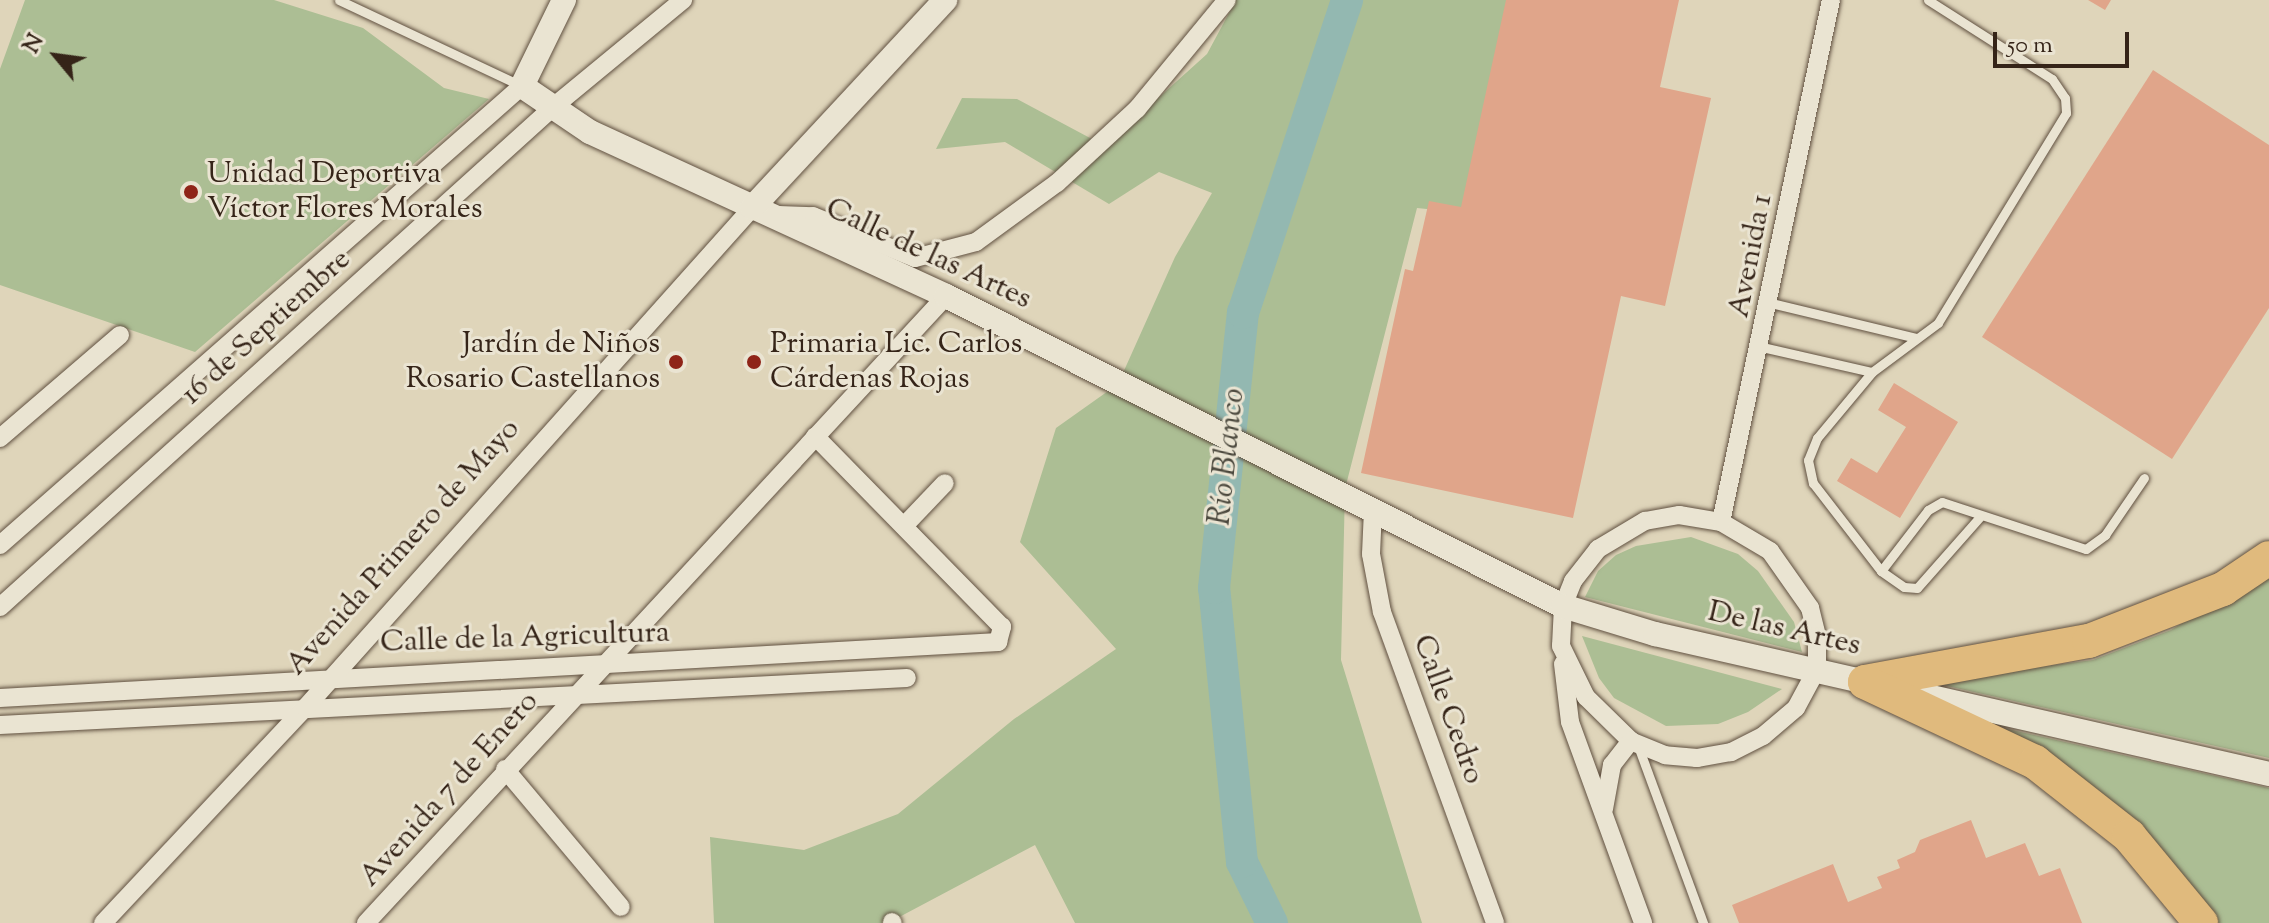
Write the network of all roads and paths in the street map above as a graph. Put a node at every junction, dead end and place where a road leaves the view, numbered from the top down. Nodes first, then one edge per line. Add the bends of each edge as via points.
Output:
1 (339, 0) edge
2 (564, 0) edge
3 (683, 0) edge
4 (945, 0) edge
5 (1227, 0) edge
6 (1831, 0) edge
7 (1928, 0) edge
8 (522, 86) junction
9 (552, 108) junction
10 (760, 211) junction
11 (946, 296) junction
12 (1771, 303) junction
13 (120, 335) dead end
14 (1917, 338) junction
15 (1762, 347) junction
16 (1872, 372) junction
17 (815, 436) junction
18 (0, 438) edge
19 (2144, 478) dead end
20 (1309, 479) joint
21 (945, 483) dead end
22 (1373, 510) junction
23 (1979, 518) junction
24 (1721, 522) junction
25 (904, 526) junction
26 (0, 545) edge
27 (2269, 558) edge
28 (1881, 571) junction
29 (1563, 606) junction
30 (0, 607) edge
31 (1564, 656) junction
32 (1817, 669) junction
33 (907, 678) dead end
34 (589, 680) junction
35 (1865, 682) junction
36 (316, 693) junction
37 (0, 698) edge
38 (0, 725) edge
39 (1634, 742) junction
40 (505, 769) junction
41 (2269, 774) edge
42 (1603, 816) junction
43 (621, 907) dead end
44 (103, 923) edge
45 (366, 923) edge
46 (1495, 923) edge
47 (1643, 923) edge
48 (1703, 923) edge
49 (2201, 923) edge

1 - 8 lane
2 - 8 street
3 - 9 street, 16 de Septiembre
4 - 10 street, Avenida Primero de Mayo
5 - 10 street via 1137,109 1057,183 976,242 915,258 813,216
6 - 12 street, Avenida 1
7 - 14 lane via 2052,79 2065,98 2066,113 1938,323
8 - 9 street, Calle de las Artes
8 - 26 street
9 - 10 street, Calle de las Artes via 633,154
9 - 30 street, 16 de Septiembre
10 - 11 street, Calle de las Artes
10 - 36 street, Avenida Primero de Mayo
11 - 17 street, Avenida 7 de Enero
11 - 20 street, Calle de las Artes
12 - 14 lane
12 - 15 street, Avenida 1
13 - 18 street
14 - 16 lane
15 - 16 lane
15 - 24 street, Avenida 1
16 - 28 lane via 1817,438 1809,470 1813,483
17 - 25 street
17 - 34 street, Avenida 7 de Enero
19 - 23 lane via 2105,535 2086,549
20 - 22 street, De las Artes
21 - 25 street
22 - 29 street, De las Artes
22 - 46 street, Calle Cedro via 1371,554 1382,612
23 - 28 lane via 1950,504 1935,505
23 - 28 lane via 1917,588 1904,587
24 - 29 street via 1679,515 1619,533 1598,549 1573,581
24 - 32 street via 1770,551 1794,581 1817,636
25 - 34 street, Calle de la Agricultura via 1002,627 1002,638 992,644
27 - 35 highway via 2223,589 2089,641
29 - 31 street
29 - 32 street, De las Artes via 1655,634
31 - 39 street via 1586,697
31 - 42 street via 1564,700
32 - 35 street, De las Artes
32 - 39 street via 1796,708 1763,736 1731,752 1697,758 1665,755
33 - 34 street, Calle de la Agricultura
34 - 36 street, Calle de la Agricultura
34 - 36 street, Calle de la Agricultura
34 - 40 street, Avenida 7 de Enero
35 - 41 street, De las Artes
35 - 49 highway via 2035,762 2129,836
36 - 37 street, Calle de la Agricultura
36 - 38 street, Calle de la Agricultura
36 - 44 street, Avenida Primero de Mayo
39 - 42 street via 1609,773
39 - 48 lane
40 - 43 street
40 - 45 street, Avenida 7 de Enero
42 - 47 street

